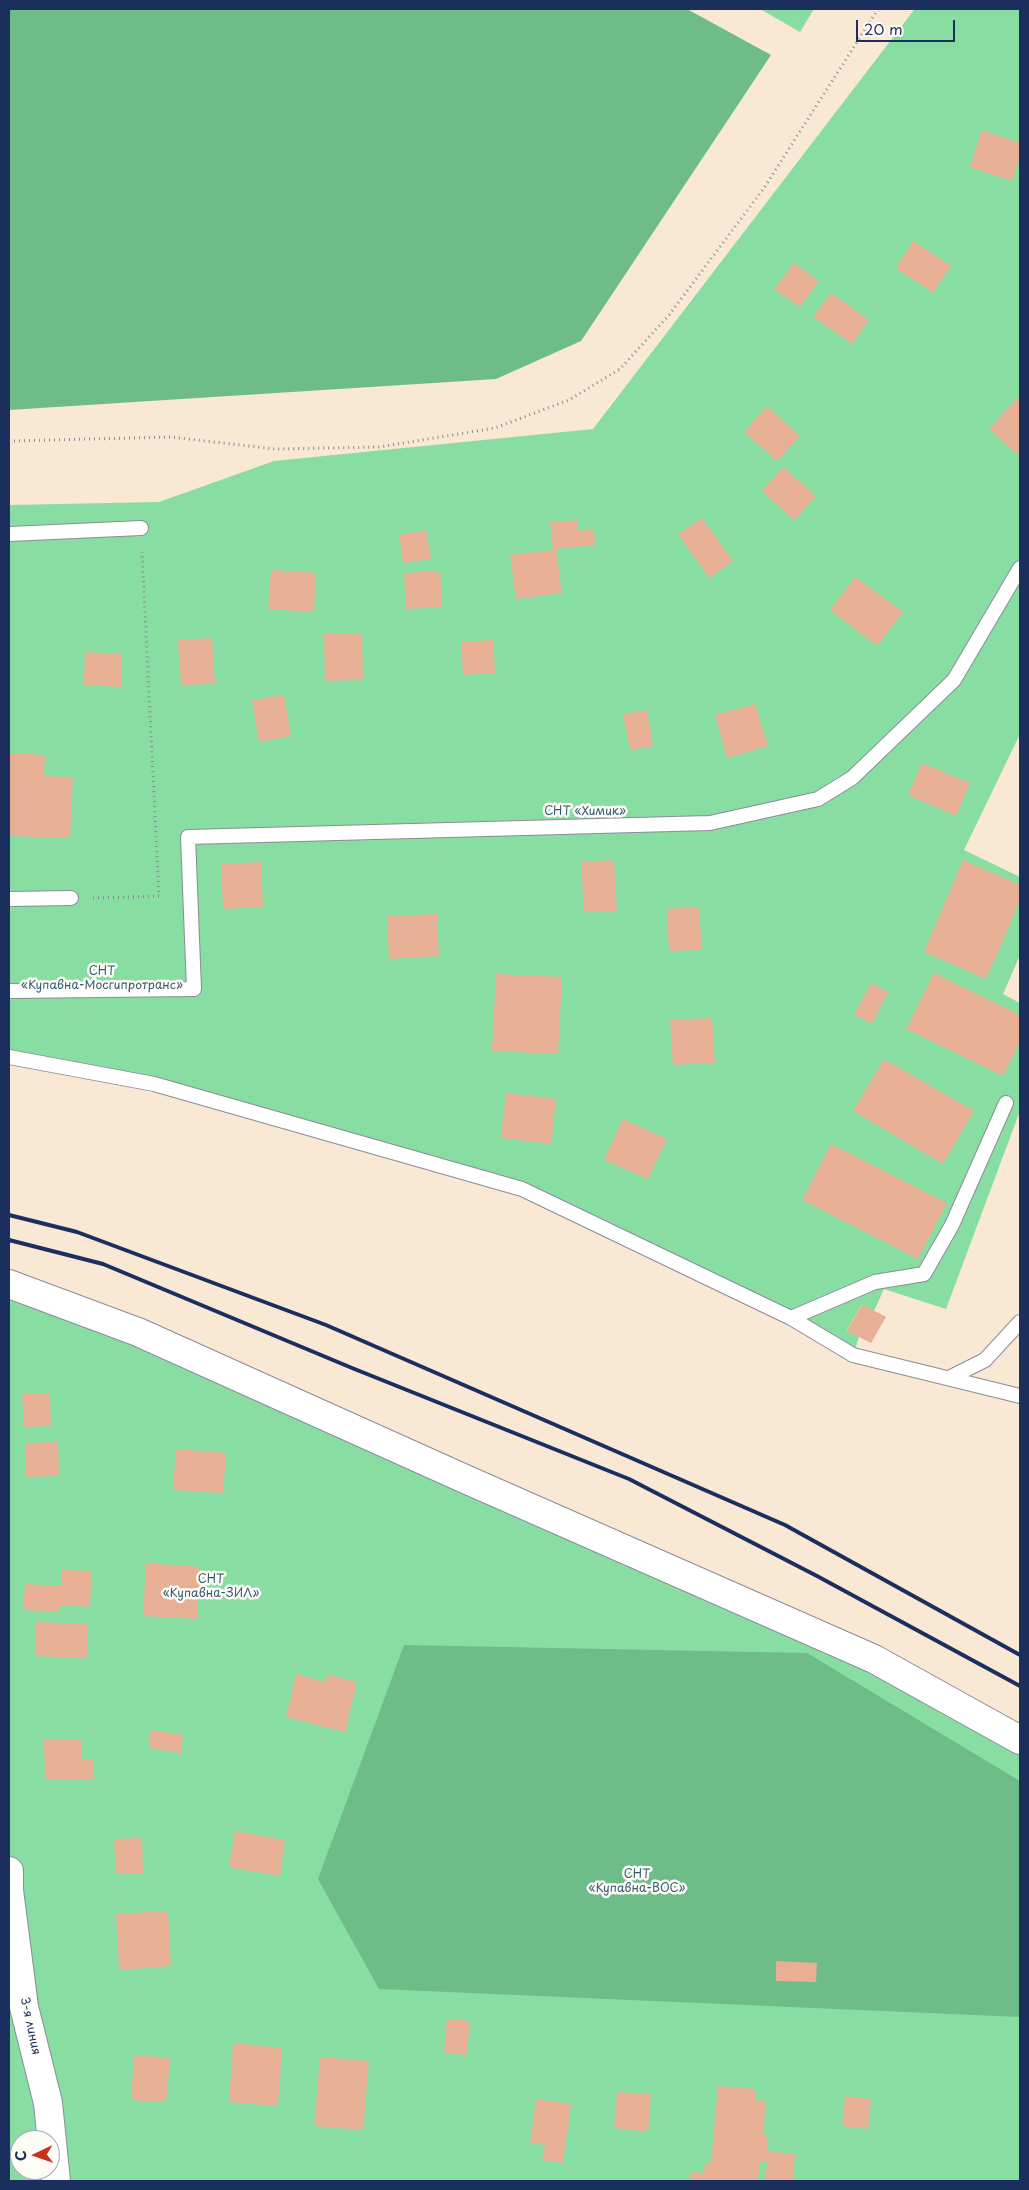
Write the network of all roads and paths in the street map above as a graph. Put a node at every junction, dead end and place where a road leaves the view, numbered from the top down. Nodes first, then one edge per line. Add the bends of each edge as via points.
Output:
1 (878, 9) edge
2 (9, 441) edge
3 (141, 528) joint
4 (9, 534) edge
5 (1020, 568) edge
6 (71, 898) joint
7 (9, 899) edge
8 (9, 990) edge
9 (9, 1057) edge
10 (1006, 1103) dead end
11 (9, 1284) edge
12 (791, 1318) junction
13 (1020, 1322) edge
14 (949, 1378) junction
15 (1020, 1396) edge
16 (1020, 1740) edge
17 (9, 1870) edge
18 (56, 2181) edge

1 - 2 path via 764,188 669,316 620,369 569,400 496,428 379,447 275,449 170,437
3 - 4 lane
3 - 6 path via 159,896
5 - 8 lane via 954,680 852,778 818,799 710,823 188,837 194,989
6 - 7 lane
9 - 12 lane via 154,1084 522,1189
10 - 12 lane via 952,1225 924,1274 875,1282
11 - 16 street via 138,1332 874,1659
12 - 14 lane via 854,1356
13 - 14 lane via 985,1360
14 - 15 lane
17 - 18 street, 3-я линия via 24,2008 48,2103

